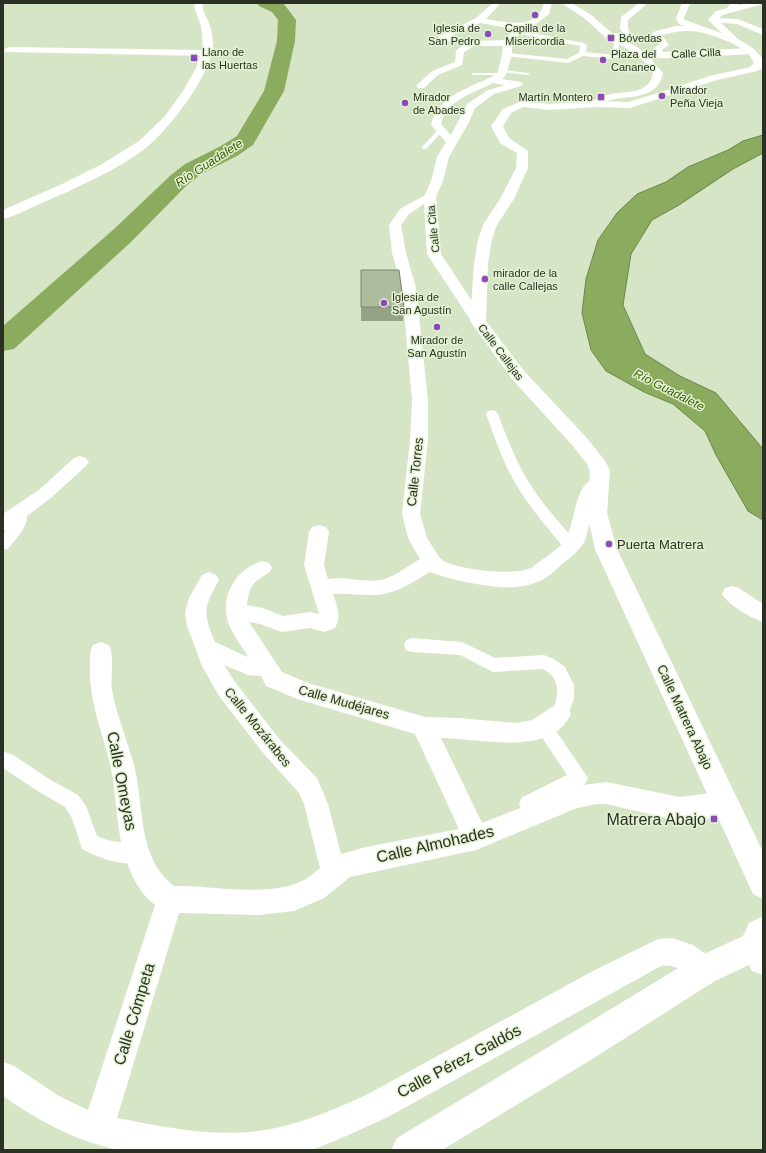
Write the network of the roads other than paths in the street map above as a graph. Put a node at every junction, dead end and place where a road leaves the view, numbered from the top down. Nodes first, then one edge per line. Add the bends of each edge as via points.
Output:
1 (198, 3) edge
2 (497, 3) edge
3 (548, 3) edge
4 (565, 3) edge
5 (644, 3) edge
6 (686, 3) edge
7 (736, 3) edge
8 (757, 3) edge
9 (729, 10) junction
10 (480, 20) junction
11 (713, 20) junction
12 (696, 28) junction
13 (519, 29) junction
14 (762, 35) edge
15 (613, 38) junction
16 (735, 41) junction
17 (508, 43) junction
18 (471, 44) junction
19 (8, 50) dead end
20 (461, 51) junction
21 (206, 53) junction
22 (484, 53) dead end
23 (756, 53) edge
24 (582, 54) junction
25 (503, 55) junction
26 (640, 55) junction
27 (660, 55) junction
28 (502, 72) junction
29 (473, 74) dead end
30 (528, 74) dead end
31 (492, 80) junction
32 (421, 86) dead end
33 (594, 99) junction
34 (440, 131) junction
35 (452, 141) junction
36 (424, 148) dead end
37 (430, 197) junction
38 (3, 215) edge
39 (478, 321) junction
40 (492, 414) dead end
41 (80, 462) dead end
42 (599, 483) junction
43 (20, 513) junction
44 (3, 524) edge
45 (318, 532) dead end
46 (3, 545) edge
47 (571, 546) junction
48 (432, 562) junction
49 (262, 568) dead end
50 (209, 580) dead end
51 (322, 588) junction
52 (732, 594) dead end
53 (236, 611) junction
54 (763, 614) edge
55 (412, 645) dead end
56 (206, 648) junction
57 (101, 651) dead end
58 (266, 668) junction
59 (552, 720) junction
60 (423, 728) junction
61 (3, 759) edge
62 (726, 803) junction
63 (534, 815) junction
64 (476, 838) junction
65 (138, 854) junction
66 (334, 872) junction
67 (763, 884) edge
68 (170, 900) junction
69 (761, 947) edge
70 (704, 970) junction
71 (3, 1077) edge
72 (98, 1129) junction
73 (408, 1150) edge

1 - 21 street via 206,26
2 - 10 street
3 - 13 street via 547,11
4 - 15 street via 587,16
5 - 15 street via 624,19 627,35
6 - 12 street via 680,20
7 - 9 street
8 - 9 street
9 - 11 street via 717,14
10 - 13 street
10 - 18 street via 442,37
11 - 14 street via 738,22
11 - 16 street
12 - 16 street
12 - 27 street via 656,34 665,46 657,49
13 - 17 street
13 - 24 street via 582,44
15 - 24 street via 617,52 615,57
15 - 26 street via 633,48
16 - 23 street
17 - 18 street
17 - 25 street
18 - 20 street
19 - 21 street
20 - 22 street
20 - 32 street via 459,63 435,73
21 - 38 street via 188,92 169,118 144,144 67,187
23 - 27 street, Calle Cilla
23 - 33 street via 759,63 753,69 714,78 633,104 623,106
24 - 25 street via 569,61
25 - 28 street
26 - 27 street, Calle Cilla
26 - 33 street via 658,72 655,82 645,90
28 - 29 lane
28 - 30 lane
28 - 31 street
31 - 34 street via 443,106 436,119
31 - 35 street via 518,84 491,92 473,104
33 - 39 street, Calle Callejas via 554,106 517,105 505,112 497,126 504,140 522,152 522,168 485,239
34 - 35 street
34 - 36 lane
35 - 37 street via 442,157 437,181
37 - 39 street, Calle Cita via 434,254
37 - 48 street, Calle Torres via 408,210 395,226 399,253 409,288 420,394 420,421 411,514 418,538
39 - 42 street, Calle Callejas via 529,388 588,451 600,471
40 - 47 street via 520,479
41 - 43 street
42 - 47 street via 590,490 580,527
42 - 62 street, Calle Matrera Abajo via 597,513 606,549
43 - 44 street
43 - 46 street via 20,522
45 - 51 street via 314,565
47 - 48 street via 538,573 516,579 477,577 446,570
48 - 51 street via 397,583 387,586
49 - 53 street, Calle Mudéjares via 251,574 242,585
50 - 56 street, Calle Mozárabes via 199,598 196,613
51 - 53 street via 329,614 328,622 324,624 310,620 282,624 263,616
52 - 54 street
53 - 58 street, Calle Mudéjares via 239,623
55 - 59 street via 462,649 493,665 544,662 552,664 557,668 566,690 565,704
56 - 58 street via 248,666
56 - 66 street, Calle Mozárabes via 227,689 272,747 308,786 316,804
57 - 65 street, Calle Omeyas via 101,689 123,771 128,819
58 - 60 street, Calle Mudéjares via 274,679 305,692 408,721
59 - 60 street via 520,734 472,729
59 - 63 street via 579,778 528,804
60 - 64 street
61 - 65 street via 73,802 89,842 112,852
62 - 63 street, Calle Almohades via 680,809 597,793 576,798
62 - 67 street, Calle Matrera Abajo
63 - 64 street, Calle Almohades
64 - 66 street, Calle Almohades via 366,860 344,866
65 - 68 street, Calle Omeyas via 151,884
66 - 68 street, Calle Almohades via 309,892 283,900
68 - 72 street, Calle Cómpeta
69 - 70 street via 743,952
70 - 72 street, Calle Pérez Galdós via 681,954 669,950 658,953 418,1084 342,1122 304,1137 265,1146 200,1147
70 - 73 street
71 - 72 street, Calle Pérez Galdós via 51,1108

